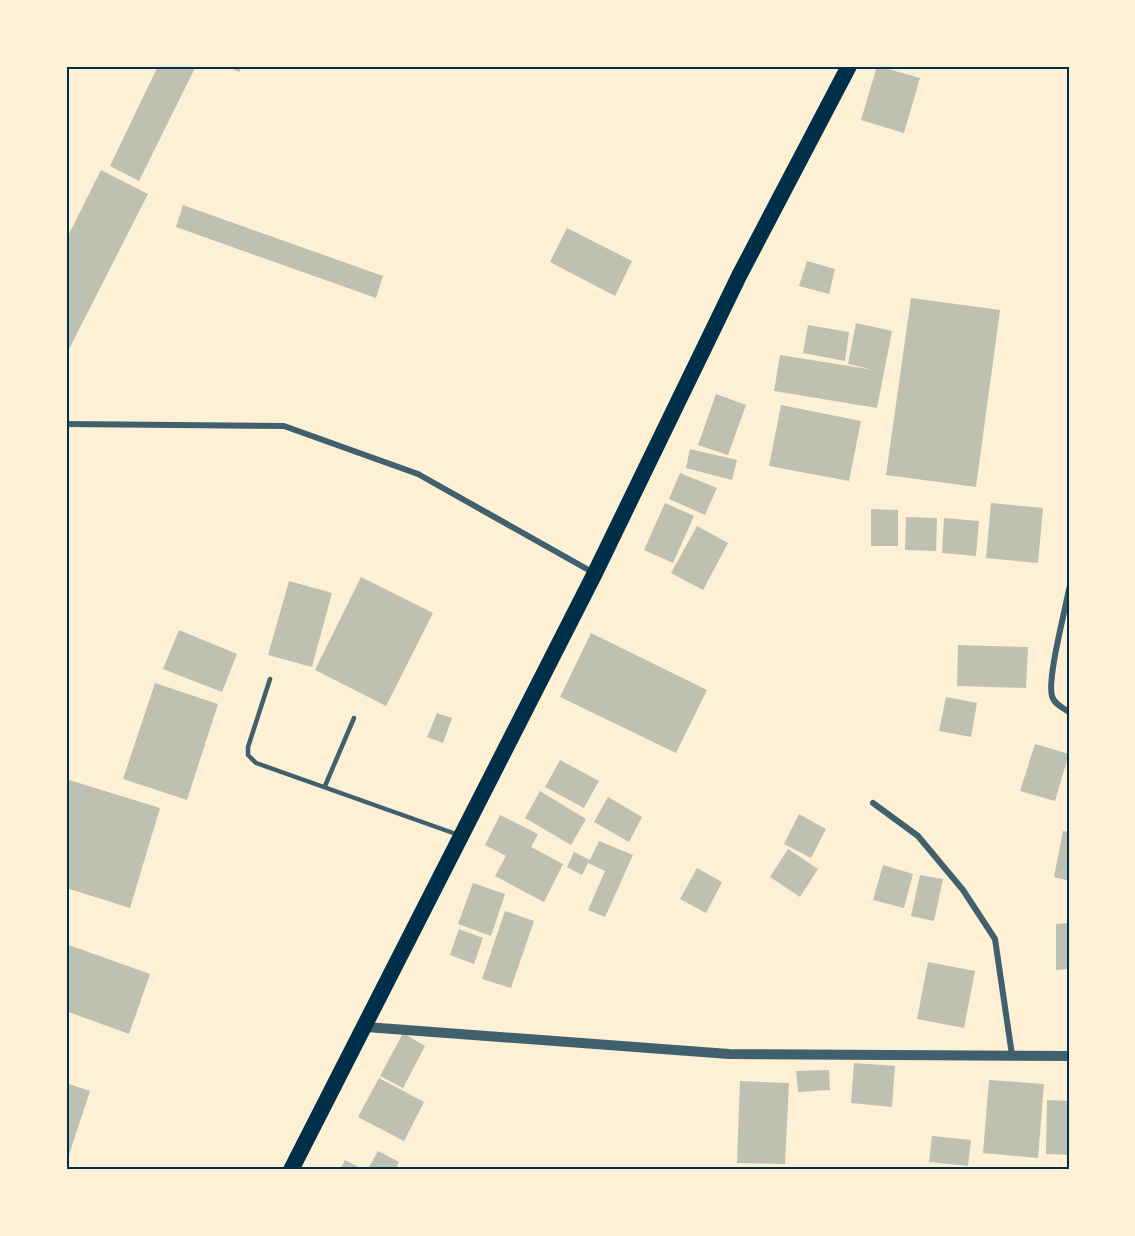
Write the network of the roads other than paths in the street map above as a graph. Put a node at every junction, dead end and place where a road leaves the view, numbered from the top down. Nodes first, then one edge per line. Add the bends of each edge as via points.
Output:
1 (849, 66) edge
2 (66, 424) edge
3 (595, 573) junction
4 (1069, 589) edge
5 (270, 679) dead end
6 (1069, 712) edge
7 (354, 718) dead end
8 (325, 786) junction
9 (873, 803) dead end
10 (462, 836) junction
11 (366, 1027) junction
12 (1012, 1055) junction
13 (1069, 1056) edge
14 (291, 1170) edge

1 - 3 highway via 739,276
2 - 3 street via 284,426 418,474
3 - 10 highway
4 - 6 street via 1052,697
5 - 8 lane via 248,755 256,763
7 - 8 lane
8 - 10 lane
9 - 12 street via 918,836 963,890 994,939
10 - 11 highway
11 - 12 street via 729,1054
11 - 14 highway
12 - 13 street

